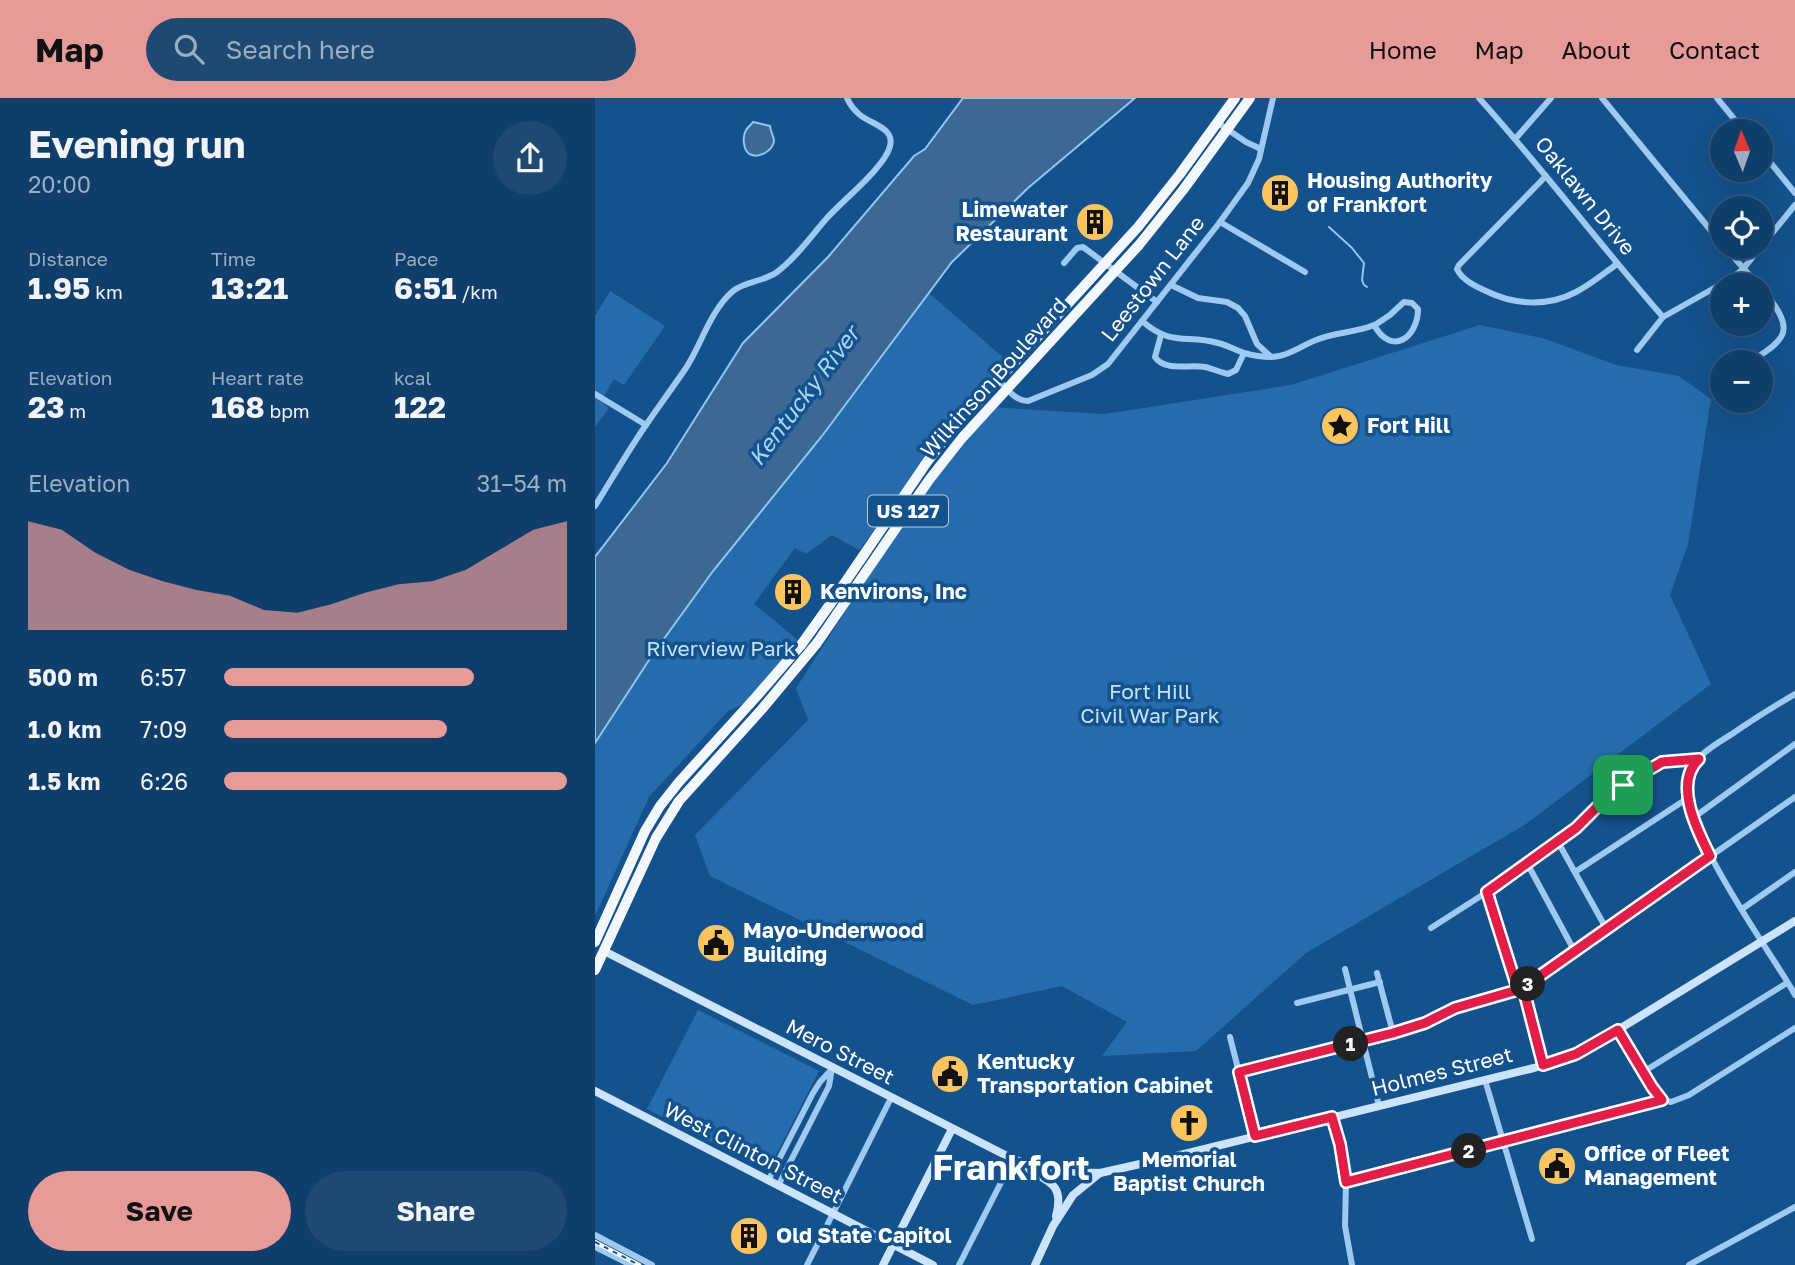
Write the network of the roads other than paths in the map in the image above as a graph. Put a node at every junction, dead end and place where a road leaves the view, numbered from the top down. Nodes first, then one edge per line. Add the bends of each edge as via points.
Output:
1 (847, 98) edge
2 (1235, 98) edge
3 (1250, 98) edge
4 (1273, 98) edge
5 (1479, 98) edge
6 (1551, 98) edge
7 (1602, 98) edge
8 (1717, 98) edge
9 (1734, 119) edge
10 (1218, 122) junction
11 (1227, 130) junction
12 (1516, 138) junction
13 (1261, 149) junction
14 (1773, 166) edge
15 (1546, 176) junction
16 (1795, 193) edge
17 (1795, 205) edge
18 (1220, 222) junction
19 (1710, 229) edge
20 (1734, 259) edge
21 (1064, 263) dead end
22 (1106, 263) junction
23 (1616, 264) junction
24 (1742, 269) junction
25 (1117, 271) junction
26 (1304, 272) dead end
27 (1746, 273) edge
28 (1171, 285) junction
29 (1157, 302) junction
30 (1773, 305) edge
31 (1663, 317) junction
32 (1142, 321) junction
33 (1374, 325) junction
34 (1161, 335) junction
35 (1261, 348) junction
36 (1637, 350) dead end
37 (1769, 350) edge
38 (1244, 353) junction
39 (1255, 355) junction
40 (1271, 357) junction
41 (998, 379) junction
42 (1006, 388) junction
43 (595, 394) edge
44 (646, 425) junction
45 (595, 506) edge
46 (1795, 694) edge
47 (1795, 744) edge
48 (1699, 759) junction
49 (1795, 797) edge
50 (1688, 798) junction
51 (1693, 818) junction
52 (1558, 842) junction
53 (1710, 856) junction
54 (1527, 863) junction
55 (1575, 872) junction
56 (1795, 872) edge
57 (1487, 892) junction
58 (1742, 909) junction
59 (1795, 921) edge
60 (1431, 928) dead end
61 (1607, 930) junction
62 (1761, 942) junction
63 (598, 946) edge
64 (1575, 952) junction
65 (1345, 969) dead end
66 (595, 970) edge
67 (1377, 973) dead end
68 (1380, 982) junction
69 (1787, 983) junction
70 (1521, 989) junction
71 (1350, 990) junction
72 (1794, 992) edge
73 (1297, 1003) dead end
74 (1795, 1028) edge
75 (1618, 1030) junction
76 (1393, 1033) junction
77 (1230, 1037) dead end
78 (1363, 1041) junction
79 (1543, 1065) junction
80 (832, 1068) junction
81 (1239, 1072) junction
82 (1643, 1072) junction
83 (1485, 1080) junction
84 (595, 1091) edge
85 (891, 1098) junction
86 (1662, 1100) junction
87 (1379, 1106) junction
88 (1332, 1117) junction
89 (952, 1129) junction
90 (1255, 1136) junction
91 (1503, 1142) junction
92 (1013, 1160) junction
93 (1064, 1172) joint
94 (1100, 1172) junction
95 (768, 1181) junction
96 (1346, 1182) junction
97 (778, 1186) junction
98 (1795, 1207) edge
99 (833, 1214) junction
100 (1053, 1226) junction
101 (597, 1236) edge
102 (1532, 1238) dead end
103 (595, 1245) edge
104 (893, 1245) junction
105 (631, 1265) edge
106 (652, 1265) edge
107 (807, 1265) edge
108 (883, 1265) edge
109 (933, 1265) edge
110 (959, 1265) edge
111 (1035, 1265) edge
112 (1352, 1265) edge
113 (1689, 1265) edge

1 - 44 street via 861,116 888,133 889,151 781,269 741,286 719,306 696,351
2 - 10 highway, Wilkinson Boulevard / US 127
3 - 11 highway, Wilkinson Boulevard / US 127
4 - 13 street, Leestown Lane
5 - 12 street, Oaklawn Drive
6 - 12 street
7 - 19 street
8 - 9 street
10 - 11 street
10 - 22 highway, Wilkinson Boulevard / US 127
11 - 13 street
11 - 25 highway, Wilkinson Boulevard / US 127
12 - 15 street, Oaklawn Drive
13 - 18 street, Leestown Lane via 1248,183
14 - 16 street
15 - 23 street, Oaklawn Drive
15 - 23 street via 1459,265 1458,273 1499,298 1534,303 1574,294
17 - 24 street
18 - 26 street
18 - 28 street, Leestown Lane
20 - 24 street
21 - 22 street via 1081,246
22 - 25 street
22 - 41 highway, Wilkinson Boulevard / US 127
23 - 31 street, Oaklawn Drive
24 - 27 street
24 - 31 street
25 - 29 street
25 - 42 highway, Wilkinson Boulevard / US 127
28 - 29 street, Leestown Lane
28 - 35 street via 1198,298 1238,307
29 - 32 street, Leestown Lane
30 - 37 street via 1783,333
31 - 36 street
32 - 34 street
32 - 42 street, Leestown Lane via 1108,364 1092,375 1024,402
33 - 33 street via 1402,303 1412,303 1418,312 1415,324 1397,342 1380,336
33 - 40 street
34 - 38 street via 1215,342
34 - 38 street via 1155,356 1163,364 1228,374 1236,370
35 - 39 street
35 - 40 street
38 - 39 street
39 - 40 street
41 - 42 street, Leestown Lane
41 - 63 highway, Wilkinson Boulevard / US 127 via 937,449 795,652 660,806 645,831
42 - 63 highway, Wilkinson Boulevard / US 127 via 940,466 812,650 679,800
43 - 44 street
44 - 45 street
46 - 48 street
47 - 51 street
48 - 50 street via 1688,776
48 - 52 street via 1656,765 1606,798
49 - 53 street
50 - 51 street
50 - 55 street
51 - 53 street
52 - 54 street
52 - 55 street
53 - 58 street
53 - 61 street
54 - 57 street
54 - 64 street
55 - 61 street
56 - 58 street
57 - 60 street
57 - 70 street
58 - 62 street
59 - 62 main road, Holmes Street
61 - 64 street
62 - 69 street
62 - 75 main road, Holmes Street
63 - 66 highway, Wilkinson Boulevard / US 127
63 - 80 main road, Mero Street
64 - 70 street
65 - 71 street
67 - 68 street
68 - 71 street
68 - 76 street
69 - 72 street
69 - 82 street
70 - 76 street
70 - 79 street
71 - 73 street
71 - 78 street
74 - 86 street via 1689,1095
75 - 79 main road, Holmes Street via 1576,1054
75 - 82 street
76 - 78 street
77 - 81 street
78 - 81 street
78 - 87 street
79 - 83 main road, Holmes Street
80 - 85 main road, Mero Street
80 - 95 street via 813,1093
80 - 97 street via 829,1086
81 - 90 street
82 - 86 street
83 - 87 main road, Holmes Street
83 - 91 street
84 - 95 main road, West Clinton Street
85 - 89 main road, Mero Street
85 - 99 street
86 - 91 street
87 - 88 main road, Holmes Street
88 - 90 main road, Holmes Street
88 - 96 street
89 - 92 main road, Mero Street
89 - 104 main road
90 - 94 main road, Holmes Street
91 - 96 street
91 - 102 street
92 - 93 main road, Mero Street
92 - 100 main road via 1056,1189 1059,1201
92 - 110 street
93 - 94 main road, Holmes Street
94 - 100 main road via 1073,1195
95 - 97 main road, West Clinton Street
96 - 112 street via 1345,1226
97 - 99 main road, West Clinton Street
98 - 113 street
99 - 104 main road, West Clinton Street
99 - 107 street
100 - 111 main road
101 - 103 street
101 - 106 street
103 - 105 street
104 - 108 main road
104 - 109 main road, West Clinton Street

